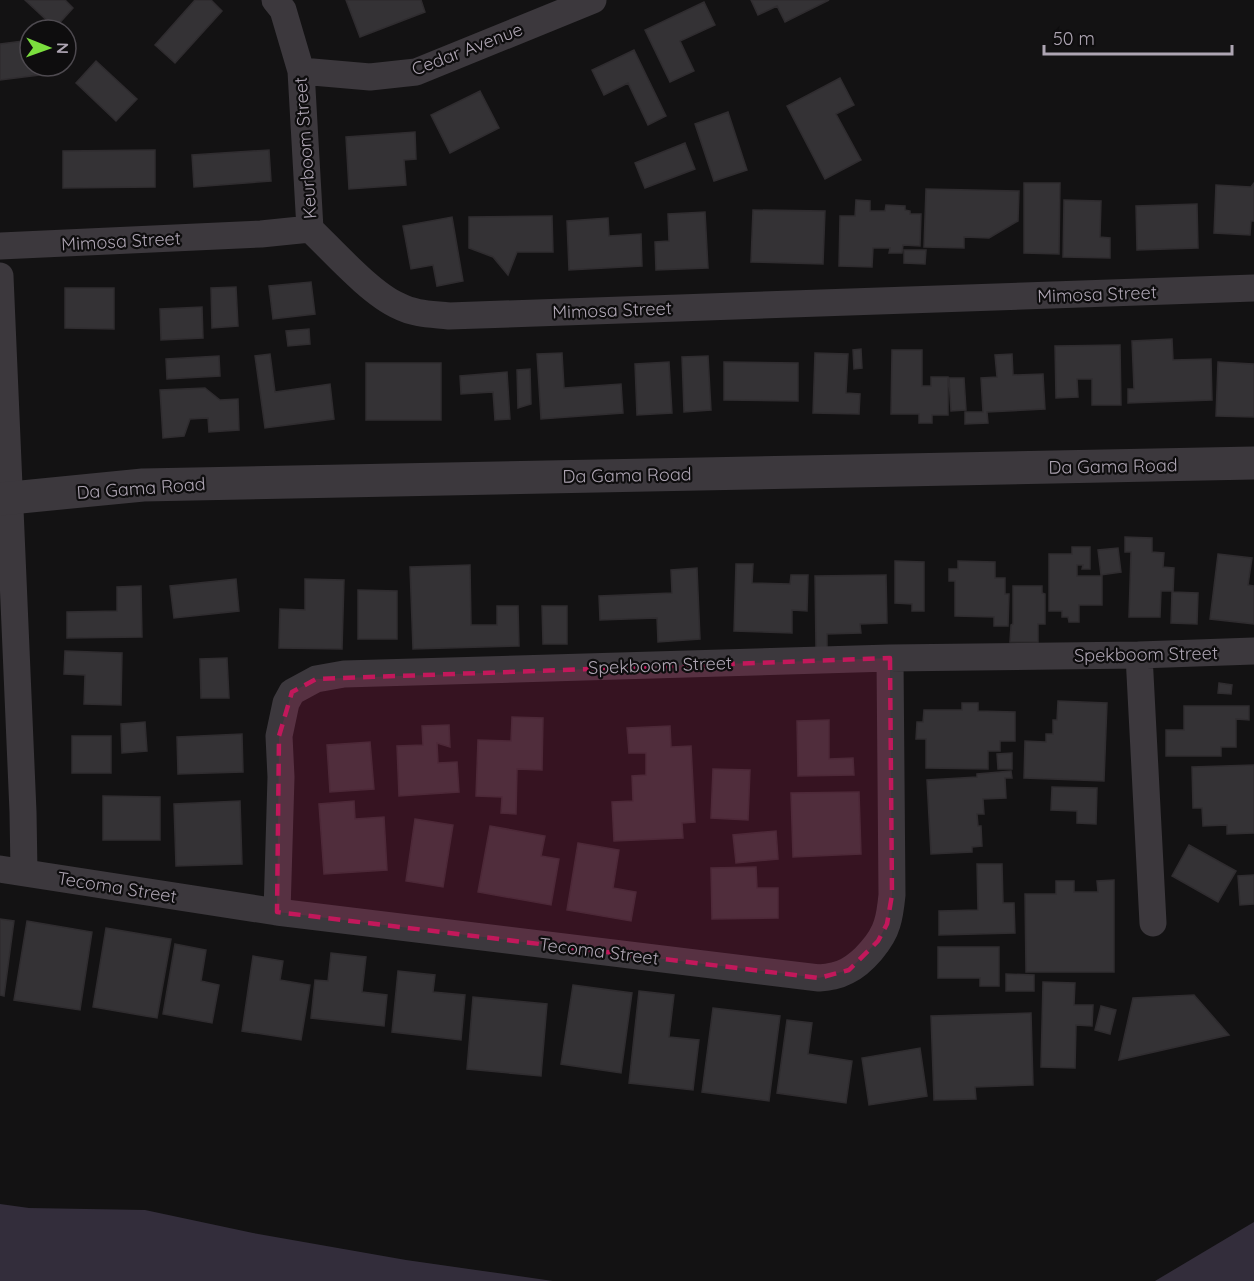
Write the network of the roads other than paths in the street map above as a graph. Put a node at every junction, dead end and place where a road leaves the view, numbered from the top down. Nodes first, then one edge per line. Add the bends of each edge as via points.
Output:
1 (275, 0) edge
2 (593, 0) edge
3 (301, 71) junction
4 (309, 229) junction
5 (0, 246) edge
6 (0, 276) edge
7 (1254, 288) edge
8 (1254, 463) edge
9 (4, 499) edge
10 (1254, 651) edge
11 (1139, 655) junction
12 (890, 658) junction
13 (12, 870) edge
14 (277, 912) junction
15 (1154, 923) dead end

1 - 3 street, Keurboom Street via 283,10
2 - 3 street, Cedar Avenue via 416,72 370,77
3 - 4 street, Keurboom Street
4 - 5 street, Mimosa Street
4 - 7 street, Mimosa Street via 366,283 397,306 450,316
6 - 9 street, Tecoma Street
8 - 9 street, Da Gama Road via 143,485
9 - 13 street, Tecoma Street via 22,801
10 - 11 street, Spekboom Street
11 - 12 street, Spekboom Street
11 - 15 street
12 - 14 street, Spekboom Street via 356,674 316,679 292,693 279,736
12 - 14 street, Tecoma Street via 892,895 887,924 878,941 842,973 819,978
13 - 14 street, Tecoma Street

